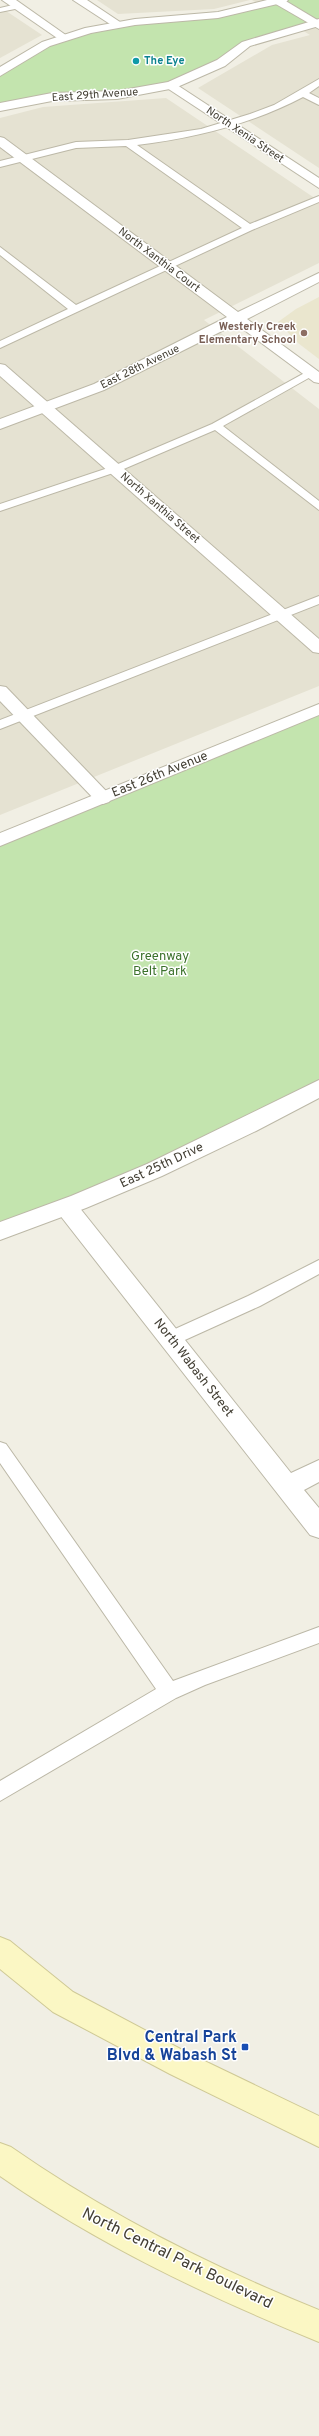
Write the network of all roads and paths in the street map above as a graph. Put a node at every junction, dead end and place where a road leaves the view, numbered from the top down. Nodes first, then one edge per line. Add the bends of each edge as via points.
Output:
1 (79, 0) edge
2 (280, 1) edge
3 (13, 3) edge
4 (0, 10) edge
5 (117, 24) junction
6 (318, 24) edge
7 (64, 38) junction
8 (0, 72) edge
9 (319, 82) edge
10 (171, 85) junction
11 (305, 94) junction
12 (319, 102) edge
13 (0, 107) edge
14 (228, 123) junction
15 (0, 141) edge
16 (128, 143) junction
17 (22, 158) junction
18 (0, 164) edge
19 (319, 184) edge
20 (319, 199) edge
21 (249, 228) junction
22 (0, 250) edge
23 (168, 266) junction
24 (319, 278) edge
25 (74, 309) junction
26 (238, 319) junction
27 (0, 345) edge
28 (0, 368) edge
29 (315, 376) edge
30 (46, 409) junction
31 (0, 424) edge
32 (216, 426) junction
33 (115, 469) junction
34 (319, 507) edge
35 (0, 508) edge
36 (319, 600) edge
37 (281, 615) junction
38 (319, 648) edge
39 (0, 691) edge
40 (319, 709) edge
41 (24, 716) junction
42 (0, 725) edge
43 (103, 798) junction
44 (0, 840) edge
45 (319, 1088) edge
46 (67, 1208) junction
47 (0, 1231) edge
48 (319, 1266) edge
49 (170, 1339) junction
50 (0, 1449) edge
51 (319, 1470) edge
52 (288, 1487) junction
53 (319, 1527) edge
54 (319, 1635) edge
55 (169, 1692) junction
56 (0, 1792) edge
57 (0, 1951) edge
58 (319, 2132) edge
59 (0, 2158) edge
60 (319, 2326) edge

1 - 5 street
2 - 5 street via 218,15
2 - 6 street
3 - 4 lane
3 - 7 street
5 - 7 street
6 - 10 street, East 29th Avenue via 246,44 221,63
7 - 8 street via 46,44
9 - 11 lane
10 - 13 street, East 29th Avenue via 117,95 52,97
10 - 14 street, North Xenia Street
11 - 12 lane
11 - 14 lane
14 - 16 lane via 194,133
14 - 19 street, North Xenia Street
15 - 17 street, North Xanthia Court
16 - 17 lane via 77,144
16 - 21 lane
17 - 18 lane
17 - 23 street, North Xanthia Court
20 - 21 lane
21 - 23 lane
22 - 25 lane
23 - 25 lane
23 - 26 street, North Xanthia Court
24 - 26 street, East 28th Avenue
25 - 27 lane
26 - 29 street, North Xanthia Court
26 - 30 street, East 28th Avenue via 100,387
28 - 30 street, North Xanthia Street
29 - 32 lane
30 - 31 street, East 28th Avenue
30 - 33 street, North Xanthia Street
32 - 33 lane
32 - 34 lane
33 - 35 lane
33 - 37 street, North Xanthia Street
36 - 37 lane
37 - 38 street, North Xanthia Street
37 - 41 lane
39 - 41 street
40 - 43 street, East 26th Avenue
41 - 42 lane
41 - 43 street
43 - 44 street, East 26th Avenue
45 - 46 street, East 25th Drive via 246,1127
46 - 47 street, East 25th Drive
46 - 49 street, North Wabash Street
48 - 49 lane via 254,1301
49 - 52 street, North Wabash Street
50 - 55 lane
51 - 52 street
52 - 53 street, North Wabash Street
54 - 55 lane via 200,1678
55 - 56 lane
57 - 58 main road via 63,2002 186,2067
59 - 60 main road, North Central Park Boulevard via 75,2209 125,2238 258,2301

